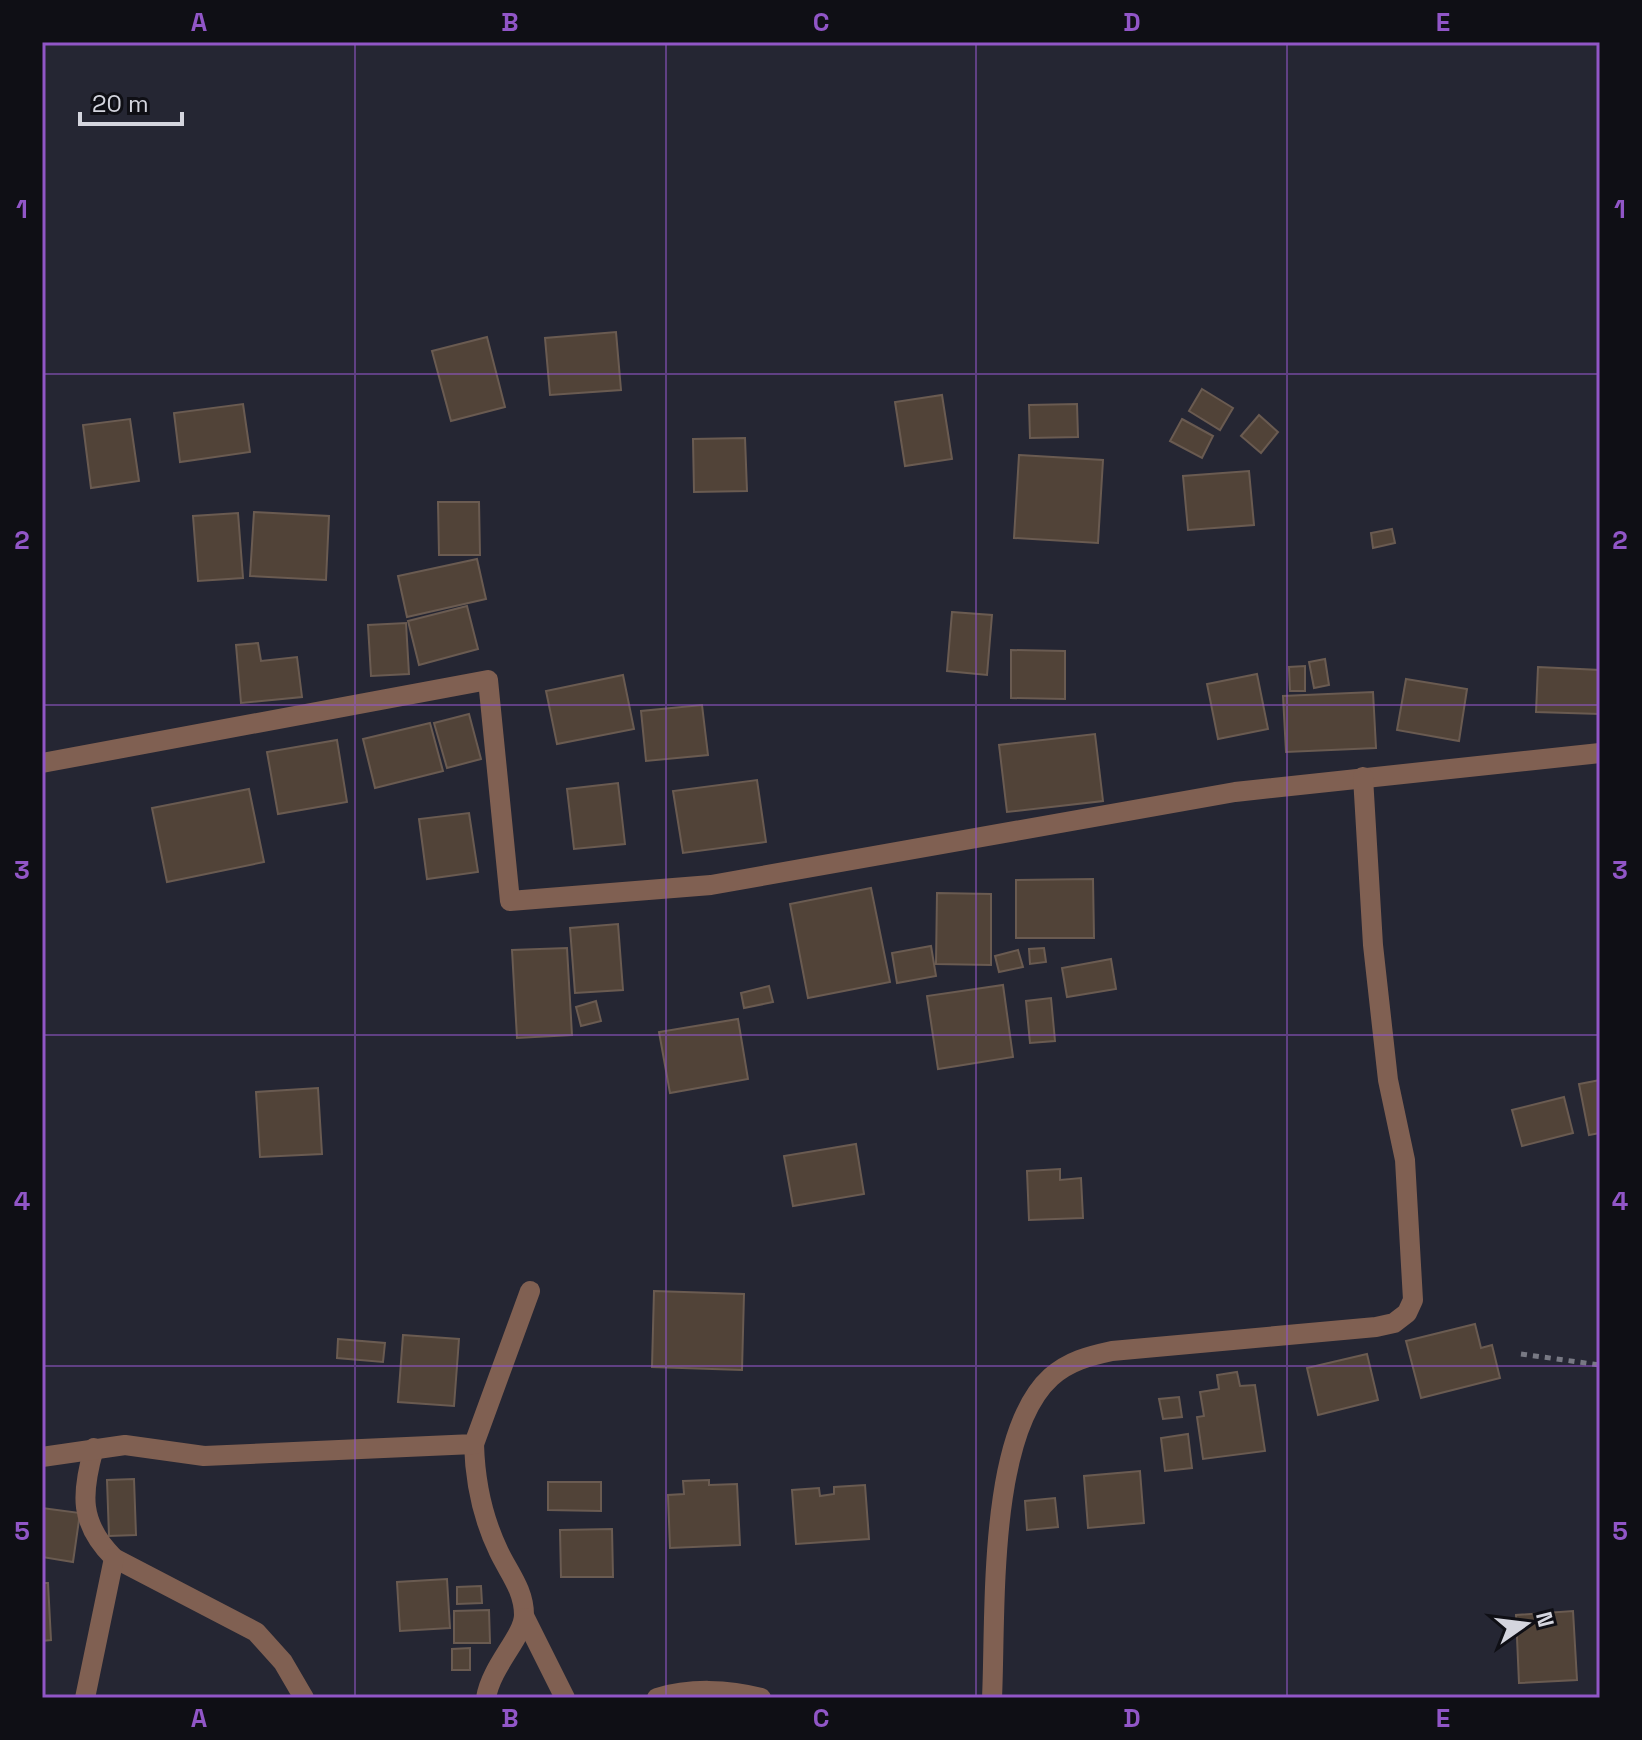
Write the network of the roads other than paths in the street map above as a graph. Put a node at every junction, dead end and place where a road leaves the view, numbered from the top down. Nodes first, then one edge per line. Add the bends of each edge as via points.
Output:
1 (1600, 753) edge
2 (42, 763) edge
3 (1363, 777) junction
4 (530, 1291) dead end
5 (474, 1444) junction
6 (94, 1448) junction
7 (42, 1457) edge
8 (114, 1558) junction
9 (525, 1618) junction
10 (85, 1698) edge
11 (304, 1698) edge
12 (486, 1698) edge
13 (565, 1698) edge
14 (657, 1698) edge
15 (761, 1698) edge
16 (992, 1698) edge

1 - 3 street
2 - 3 street via 488,680 510,901 711,885 1235,792
3 - 16 street via 1373,945 1388,1080 1405,1160 1413,1300 1394,1323 1112,1351 1080,1358 1050,1378 1028,1408 1006,1478
4 - 5 street
5 - 6 street via 204,1456 125,1445
5 - 9 street via 489,1529 521,1591
6 - 7 street
6 - 8 street via 86,1476 90,1530
8 - 10 street
8 - 11 street via 256,1632 283,1662
9 - 12 street via 488,1682
9 - 13 street
14 - 15 street via 711,1691

